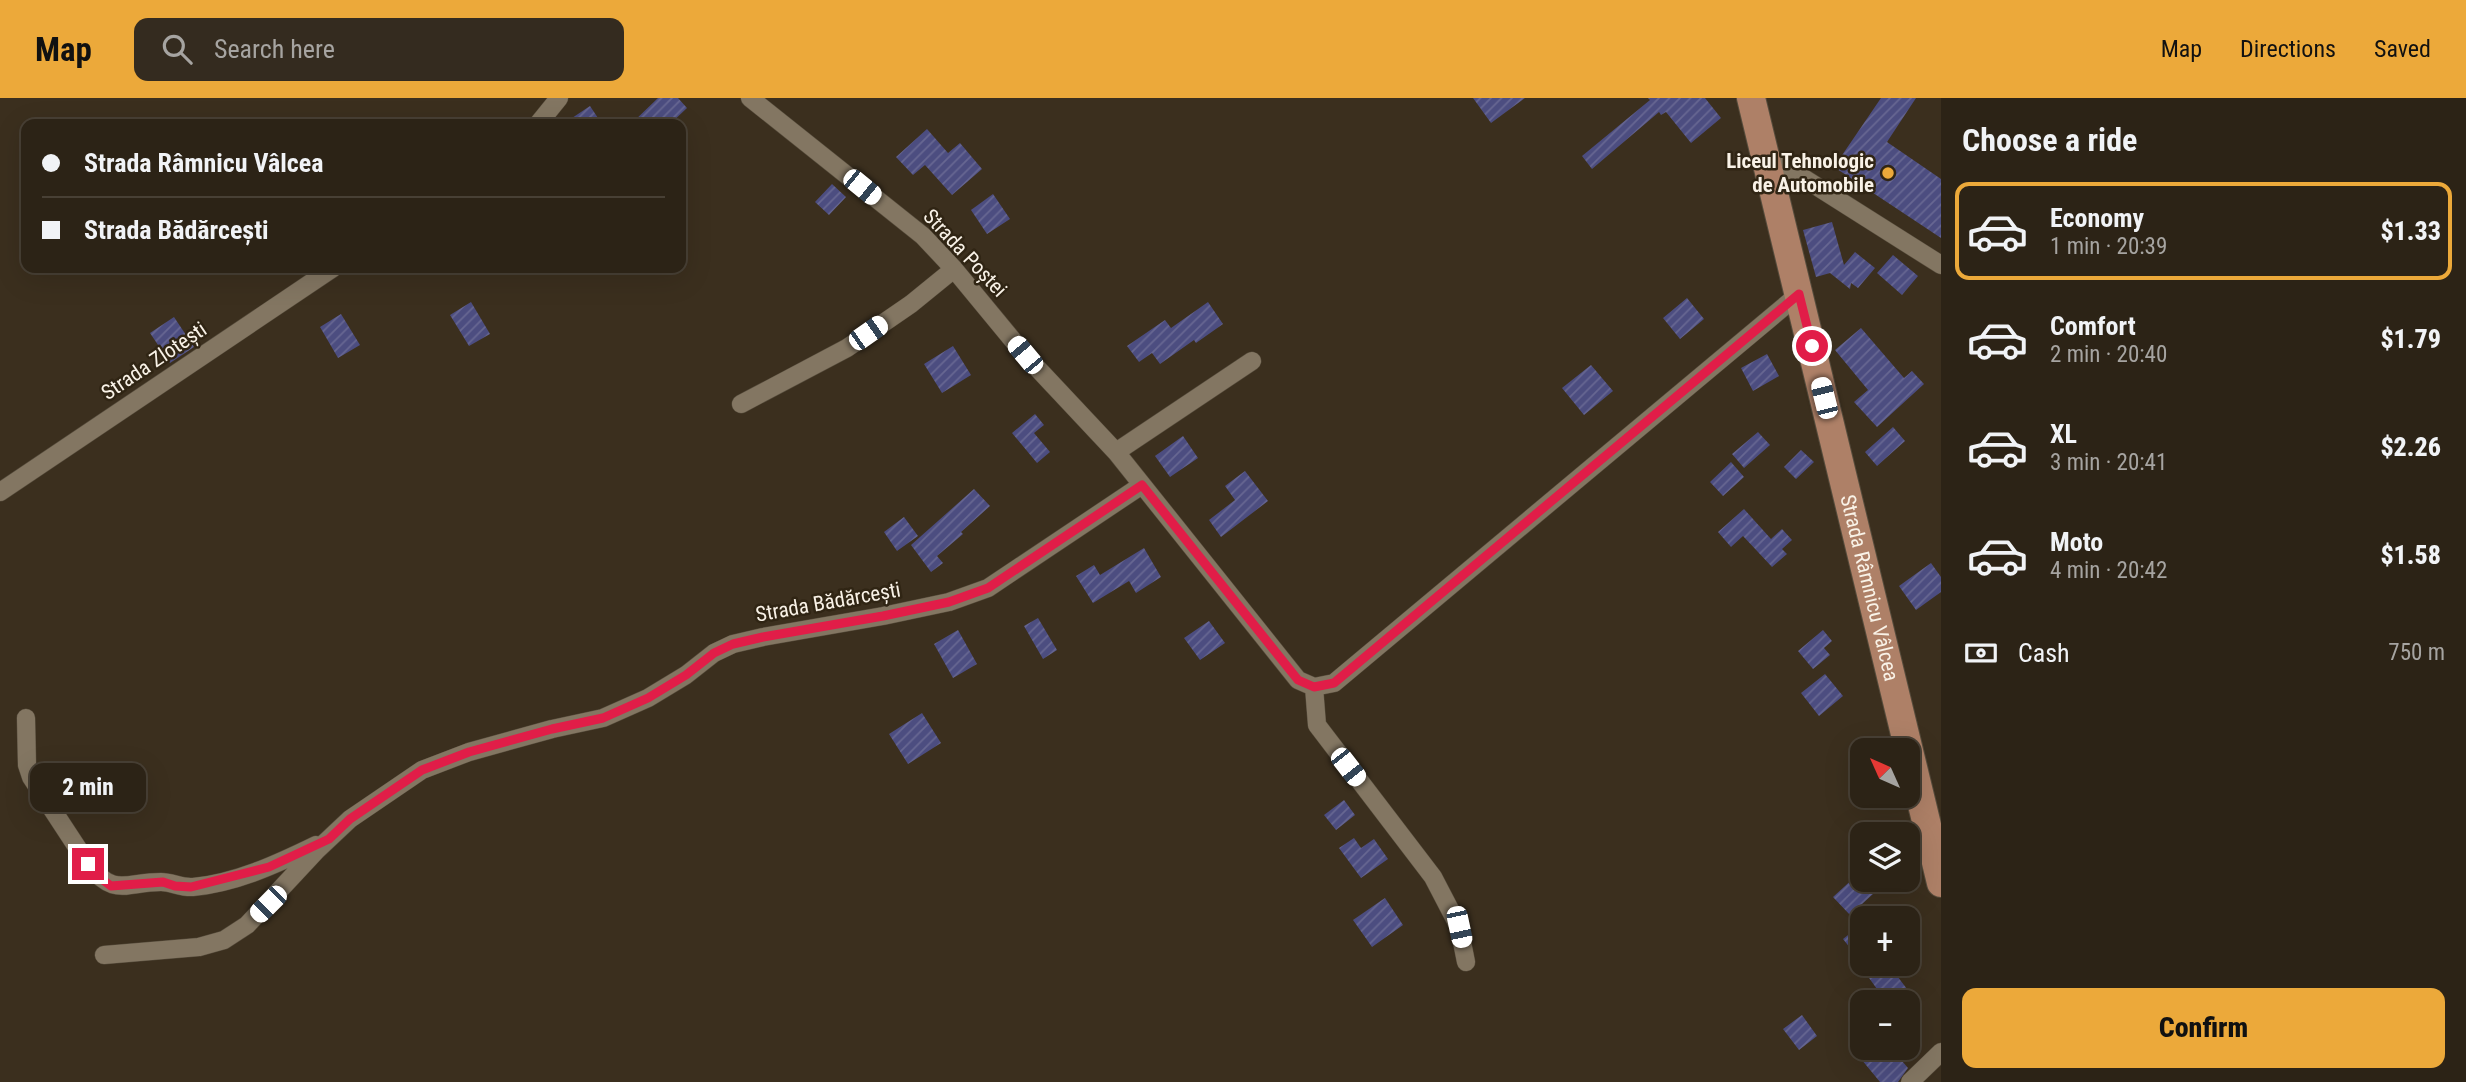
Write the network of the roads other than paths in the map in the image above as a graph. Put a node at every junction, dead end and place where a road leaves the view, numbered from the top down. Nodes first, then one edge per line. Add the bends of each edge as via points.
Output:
1 (559, 98) edge
2 (1751, 98) edge
3 (760, 100) edge
4 (542, 119) edge
5 (1764, 153) junction
6 (1941, 265) edge
7 (954, 269) junction
8 (326, 273) edge
9 (1799, 294) junction
10 (1252, 361) dead end
11 (741, 404) dead end
12 (1116, 452) junction
13 (1142, 485) junction
14 (0, 492) edge
15 (1314, 687) junction
16 (26, 718) dead end
17 (329, 839) junction
18 (1941, 883) edge
19 (104, 954) dead end
20 (1466, 962) dead end
21 (1941, 1052) edge
22 (1910, 1082) edge

1 - 4 street
2 - 5 main road, Strada Râmnicu Vâlcea
3 - 7 street, Strada Poștei via 923,236
5 - 6 street
5 - 9 main road, Strada Râmnicu Vâlcea
7 - 11 street via 847,348
7 - 12 street, Strada Poștei via 1025,355
8 - 14 street, Strada Zlotești
9 - 15 street via 1334,683
9 - 18 main road, Strada Râmnicu Vâlcea
10 - 12 street
12 - 13 street, Strada Poștei
13 - 15 street, Strada Poștei via 1298,680
13 - 17 street, Strada Bădărcești via 988,588 949,602 733,644 648,698 603,718 469,752 422,770 350,819
15 - 20 street via 1317,725 1433,877 1459,927
16 - 17 street, Strada Bădărcești via 31,777 88,864 111,886 163,882 191,887 218,882 269,867
17 - 19 street, Strada Bădărcești via 247,925 224,940 199,947
21 - 22 street

